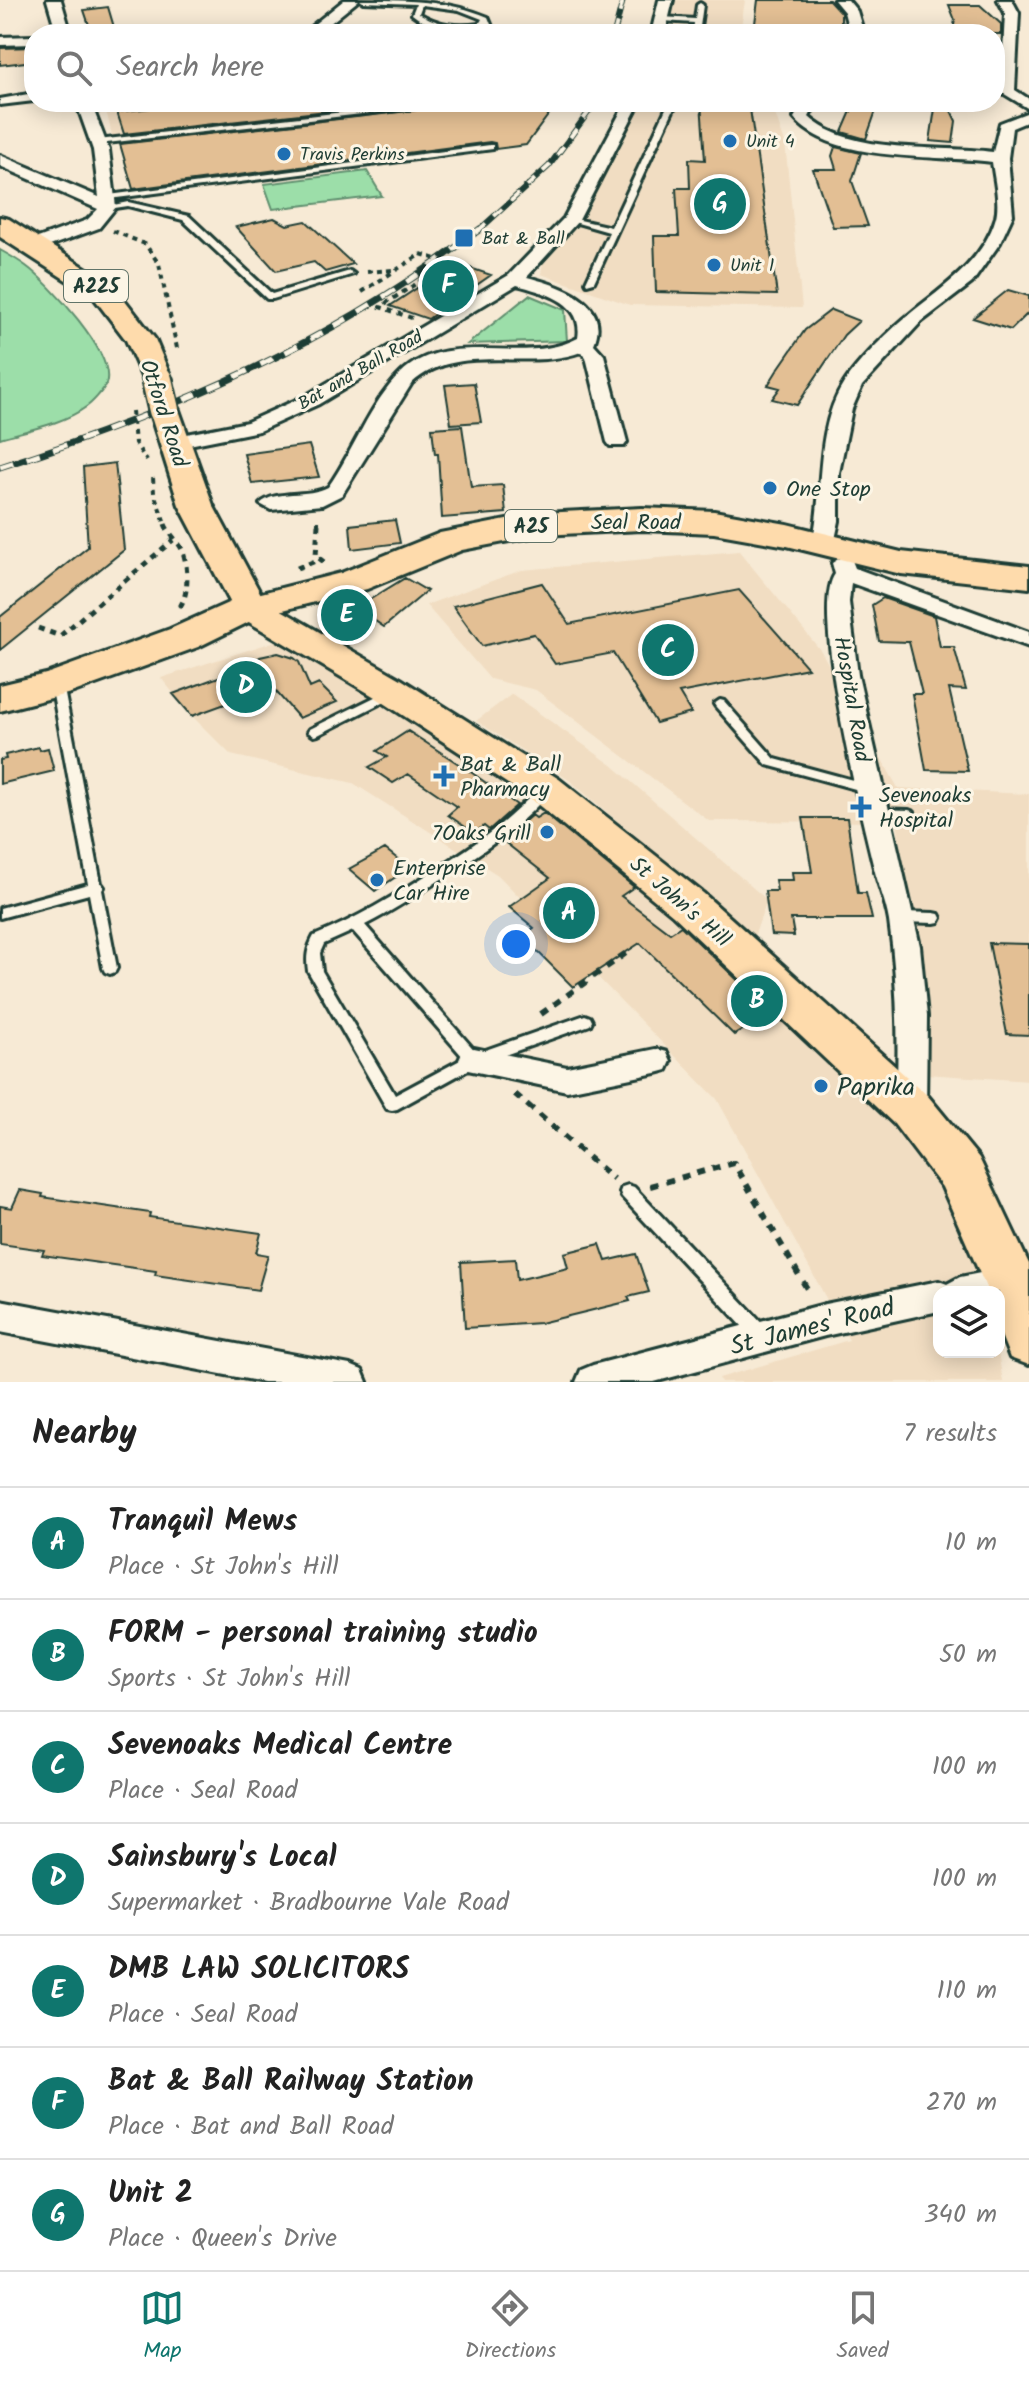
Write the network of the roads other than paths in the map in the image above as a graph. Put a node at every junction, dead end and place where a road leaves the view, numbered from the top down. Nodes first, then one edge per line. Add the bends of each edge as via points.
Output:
1 (54, 0) edge
2 (352, 0) edge
3 (363, 0) edge
4 (666, 0) edge
5 (841, 0) edge
6 (1005, 0) edge
7 (419, 5) junction
8 (700, 5) dead end
9 (485, 19) junction
10 (662, 19) junction
11 (699, 21) junction
12 (61, 24) edge
13 (322, 24) edge
14 (431, 24) edge
15 (482, 24) edge
16 (487, 24) edge
17 (661, 24) edge
18 (698, 24) edge
19 (854, 24) edge
20 (24, 40) edge
21 (0, 41) edge
22 (24, 99) edge
23 (5, 102) dead end
24 (1029, 105) edge
25 (87, 112) edge
26 (362, 112) edge
27 (628, 112) edge
28 (668, 112) edge
29 (804, 112) edge
30 (1029, 116) edge
31 (98, 142) junction
32 (490, 147) dead end
33 (1000, 158) junction
34 (0, 160) edge
35 (109, 202) junction
36 (571, 220) junction
37 (0, 225) edge
38 (613, 230) junction
39 (33, 246) junction
40 (350, 274) road end
41 (515, 279) junction
42 (590, 282) dead end
43 (584, 344) junction
44 (174, 442) junction
45 (617, 442) dead end
46 (271, 504) dead end
47 (840, 556) junction
48 (1029, 577) edge
49 (250, 607) junction
50 (1029, 640) edge
51 (57, 684) junction
52 (394, 692) junction
53 (0, 698) edge
54 (720, 704) dead end
55 (314, 732) dead end
56 (545, 789) junction
57 (873, 802) junction
58 (909, 815) dead end
59 (97, 887) junction
60 (0, 913) edge
61 (903, 917) junction
62 (934, 918) dead end
63 (357, 926) junction
64 (110, 968) dead end
65 (585, 1021) dead end
66 (474, 1060) junction
67 (656, 1061) dead end
68 (911, 1110) junction
69 (628, 1192) road end
70 (1011, 1282) junction
71 (991, 1286) edge
72 (933, 1297) edge
73 (0, 1316) edge
74 (763, 1336) junction
75 (1029, 1340) edge
76 (350, 1382) edge
77 (593, 1382) edge

1 - 12 street
2 - 13 street
3 - 7 lane
4 - 10 street
5 - 19 street
6 - 24 street via 1012,13 1008,92
7 - 9 lane via 478,12
7 - 14 lane via 415,14
8 - 11 lane
9 - 15 lane
9 - 16 lane
10 - 11 lane
10 - 17 street
11 - 18 lane
20 - 21 street
22 - 23 street
25 - 31 street
26 - 31 lane
27 - 36 street, Bat and Ball Road
28 - 38 lane
29 - 33 street via 801,118 806,127 854,145
30 - 33 street via 1005,126
31 - 35 street
32 - 35 lane
33 - 47 street, Hospital Road via 1005,215 992,243 966,279 915,318 853,384 842,409 829,473 828,521
34 - 35 street
35 - 39 street via 93,224
35 - 40 lane via 186,218 270,297
36 - 38 lane
36 - 41 street, Bat and Ball Road
37 - 39 main road, Otford Road / A225
38 - 42 lane
39 - 44 main road, Otford Road / A225, bridge via 104,292 140,339
41 - 43 street via 556,292 581,307 589,326
41 - 44 street, Bat and Ball Road via 312,400 252,427
43 - 45 street via 596,356
43 - 46 street via 422,365 379,418 337,489 319,500
44 - 49 main road, Otford Road / A225 via 208,532
47 - 48 highway, Seal Road / A25
47 - 49 highway, Seal Road / A25 via 757,528 701,521 561,523 453,541 354,581
47 - 50 street via 879,583
47 - 57 street, Hospital Road via 840,636
49 - 51 highway, A25
49 - 52 main road, St John's Hill
51 - 53 highway, A25
51 - 59 lane
52 - 55 lane
52 - 56 main road, St John's Hill
54 - 57 lane via 771,762
56 - 63 lane via 497,837
56 - 68 main road, St John's Hill via 688,904
57 - 58 lane
57 - 61 street, Hospital Road
59 - 60 lane
59 - 64 lane
61 - 62 lane
61 - 68 street, Hospital Road via 915,1046
63 - 66 lane
63 - 66 lane via 319,940 313,953 315,971 392,1104
65 - 66 lane
66 - 67 street via 567,1079
68 - 70 main road, St John's Hill via 961,1173
69 - 74 lane
70 - 71 street
70 - 75 main road, St John's Hill
72 - 74 street, St James' Road
73 - 76 street
74 - 77 street, St James' Road

